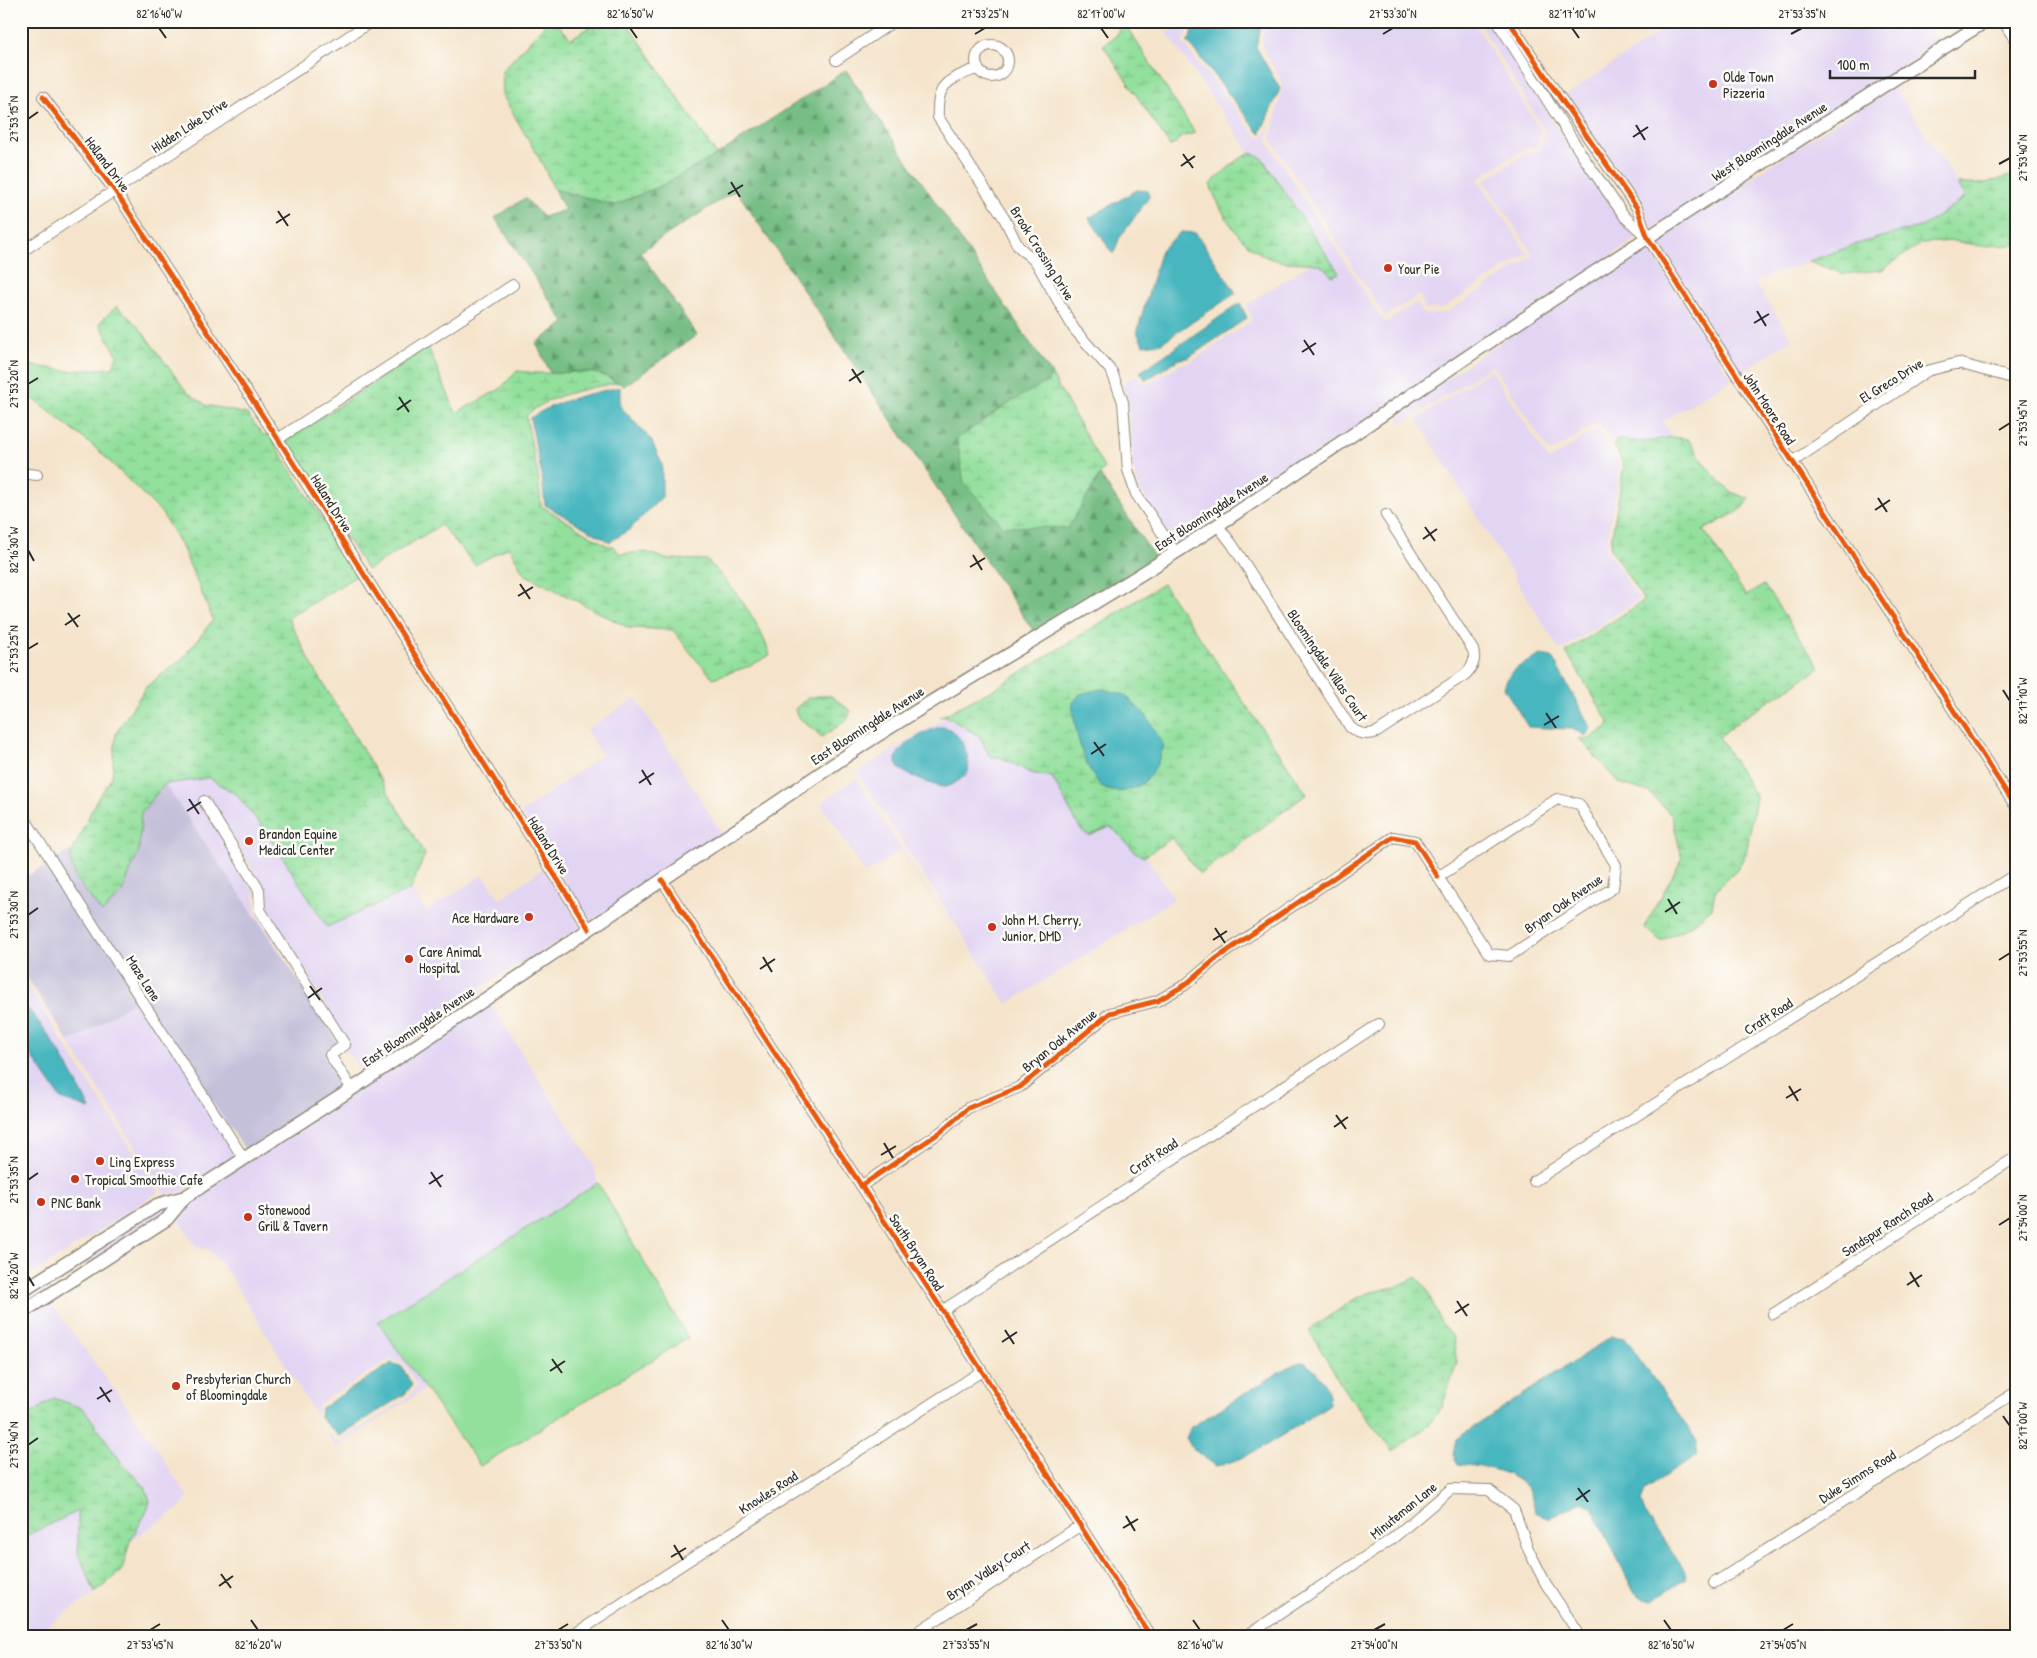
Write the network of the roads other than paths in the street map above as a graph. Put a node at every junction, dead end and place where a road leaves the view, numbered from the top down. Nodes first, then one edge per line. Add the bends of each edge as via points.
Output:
1 (372, 21) edge
2 (894, 21) edge
3 (1497, 21) edge
4 (1509, 21) edge
5 (1986, 21) edge
6 (2003, 21) edge
7 (2016, 41) edge
8 (836, 60) dead end
9 (978, 68) dead end
10 (43, 97) dead end
11 (115, 191) junction
12 (1648, 238) junction
13 (21, 252) edge
14 (512, 285) dead end
15 (1571, 288) joint
16 (2016, 379) edge
17 (278, 439) junction
18 (1792, 462) junction
19 (21, 473) edge
20 (37, 475) dead end
21 (1386, 515) dead end
22 (1218, 526) junction
23 (1175, 552) junction
24 (204, 801) dead end
25 (2016, 807) edge
26 (21, 812) edge
27 (2016, 874) edge
28 (1438, 877) junction
29 (662, 880) junction
30 (589, 929) junction
31 (1379, 1024) dead end
32 (352, 1089) junction
33 (2016, 1158) edge
34 (244, 1159) junction
35 (1534, 1181) dead end
36 (861, 1186) junction
37 (185, 1197) junction
38 (21, 1292) edge
39 (942, 1311) junction
40 (21, 1313) edge
41 (1773, 1314) dead end
42 (982, 1371) junction
43 (2016, 1392) edge
44 (1081, 1525) junction
45 (1714, 1583) dead end
46 (570, 1637) edge
47 (910, 1637) edge
48 (1151, 1637) edge
49 (1245, 1637) edge
50 (1581, 1637) edge

1 - 11 street, Hidden Lake Drive
2 - 8 street
3 - 12 street, John Moore Road via 1625,217
4 - 12 street, John Moore Road via 1638,208
5 - 12 main road, West Bloomingdale Avenue
6 - 7 street
9 - 23 street, Brook Crossing Drive via 945,84 937,100 938,117 1004,218 1018,246 1036,262 1074,329 1112,372 1123,402 1128,470 1136,494
10 - 11 street, Holland Drive
11 - 13 street, Hidden Lake Drive
11 - 17 street, Holland Drive
12 - 15 main road, West Bloomingdale Avenue
12 - 18 street, John Moore Road
14 - 17 street
15 - 22 main road, East Bloomingdale Avenue
16 - 18 street, El Greco Drive via 1958,363 1927,371
17 - 30 street, Holland Drive
18 - 25 street, John Moore Road
19 - 20 street
21 - 22 street, Bloomingdale Villas Court via 1475,656 1472,668 1466,674 1370,735 1350,727
22 - 23 main road, East Bloomingdale Avenue
23 - 29 main road, East Bloomingdale Avenue via 944,692
24 - 32 street via 259,890 260,910 345,1044 330,1055
26 - 34 street, Maze Lane
27 - 35 street, Craft Road
28 - 28 street, Bryan Oak Avenue via 1557,800 1579,804 1616,864 1613,888 1509,956 1489,954
28 - 36 street, Bryan Oak Avenue via 1415,841 1393,837 1216,958 1185,985 1157,1001 1110,1013 1020,1087 968,1108 942,1131
29 - 30 main road, East Bloomingdale Avenue
29 - 36 street, South Bryan Road
30 - 32 main road, East Bloomingdale Avenue
31 - 39 street, Craft Road
32 - 34 main road, East Bloomingdale Avenue
33 - 41 street, Sandspur Ranch Road
34 - 37 main road, East Bloomingdale Avenue
36 - 39 street, South Bryan Road
37 - 38 main road, East Bloomingdale Avenue via 157,1205
37 - 40 main road, East Bloomingdale Avenue via 166,1219
39 - 42 street, South Bryan Road
42 - 44 street, South Bryan Road
42 - 46 street, Knowles Road
43 - 45 street, Duke Simms Road
44 - 47 street, Bryan Valley Court
44 - 48 street, South Bryan Road
49 - 50 street, Minuteman Lane via 1392,1538 1451,1489 1490,1490 1514,1510 1529,1551 1546,1584

